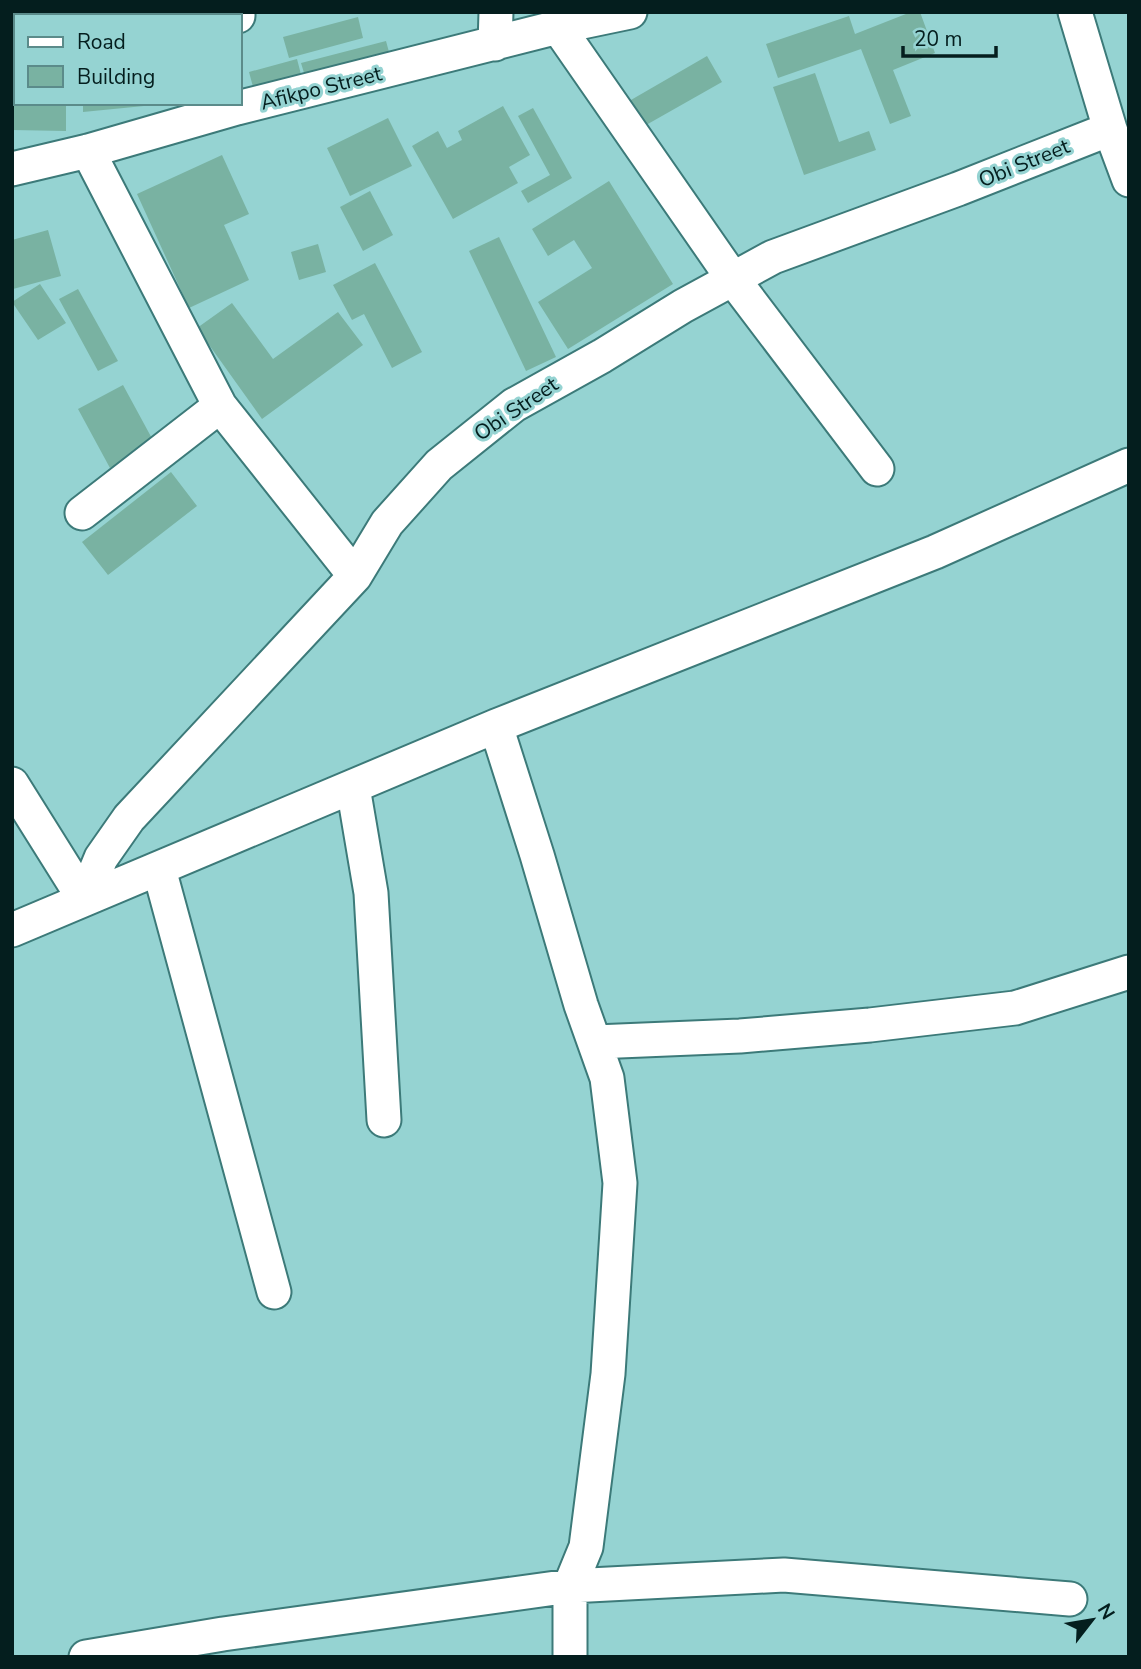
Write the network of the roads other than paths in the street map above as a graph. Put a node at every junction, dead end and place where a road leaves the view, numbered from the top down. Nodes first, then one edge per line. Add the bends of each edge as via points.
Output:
1 (630, 12) edge
2 (1075, 12) edge
3 (558, 27) junction
4 (496, 28) edge
5 (242, 104) edge
6 (237, 106) edge
7 (1110, 129) junction
8 (88, 151) junction
9 (12, 169) edge
10 (1129, 180) edge
11 (733, 279) junction
12 (220, 406) junction
13 (1129, 465) edge
14 (877, 469) dead end
15 (82, 513) dead end
16 (355, 576) junction
17 (496, 726) junction
18 (12, 784) edge
19 (353, 787) junction
20 (159, 869) junction
21 (84, 899) junction
22 (12, 930) edge
23 (1129, 972) edge
24 (594, 1042) junction
25 (384, 1120) dead end
26 (274, 1292) dead end
27 (570, 1587) junction
28 (1070, 1598) dead end
29 (86, 1657) edge
30 (570, 1657) edge

1 - 3 street, Afikpo Street
2 - 7 street
3 - 4 street, Afikpo Street
3 - 11 street
4 - 5 street, Afikpo Street
6 - 8 street, Afikpo Street
7 - 10 street
7 - 11 street, Obi Street via 772,257
8 - 9 street, Afikpo Street
8 - 12 street
11 - 14 street
11 - 16 street, Obi Street via 514,405 439,465 387,523
12 - 15 street
12 - 16 street
13 - 17 street via 935,552
16 - 21 street, Obi Street via 129,818 102,858
17 - 19 street
17 - 24 street
18 - 21 street
19 - 20 street
19 - 25 street via 371,893
20 - 21 street
20 - 26 street
21 - 22 street
23 - 24 street via 1015,1008 753,1035
24 - 27 street via 607,1078 620,1183 608,1374 586,1547
27 - 28 street via 784,1575
27 - 29 street
27 - 30 street

